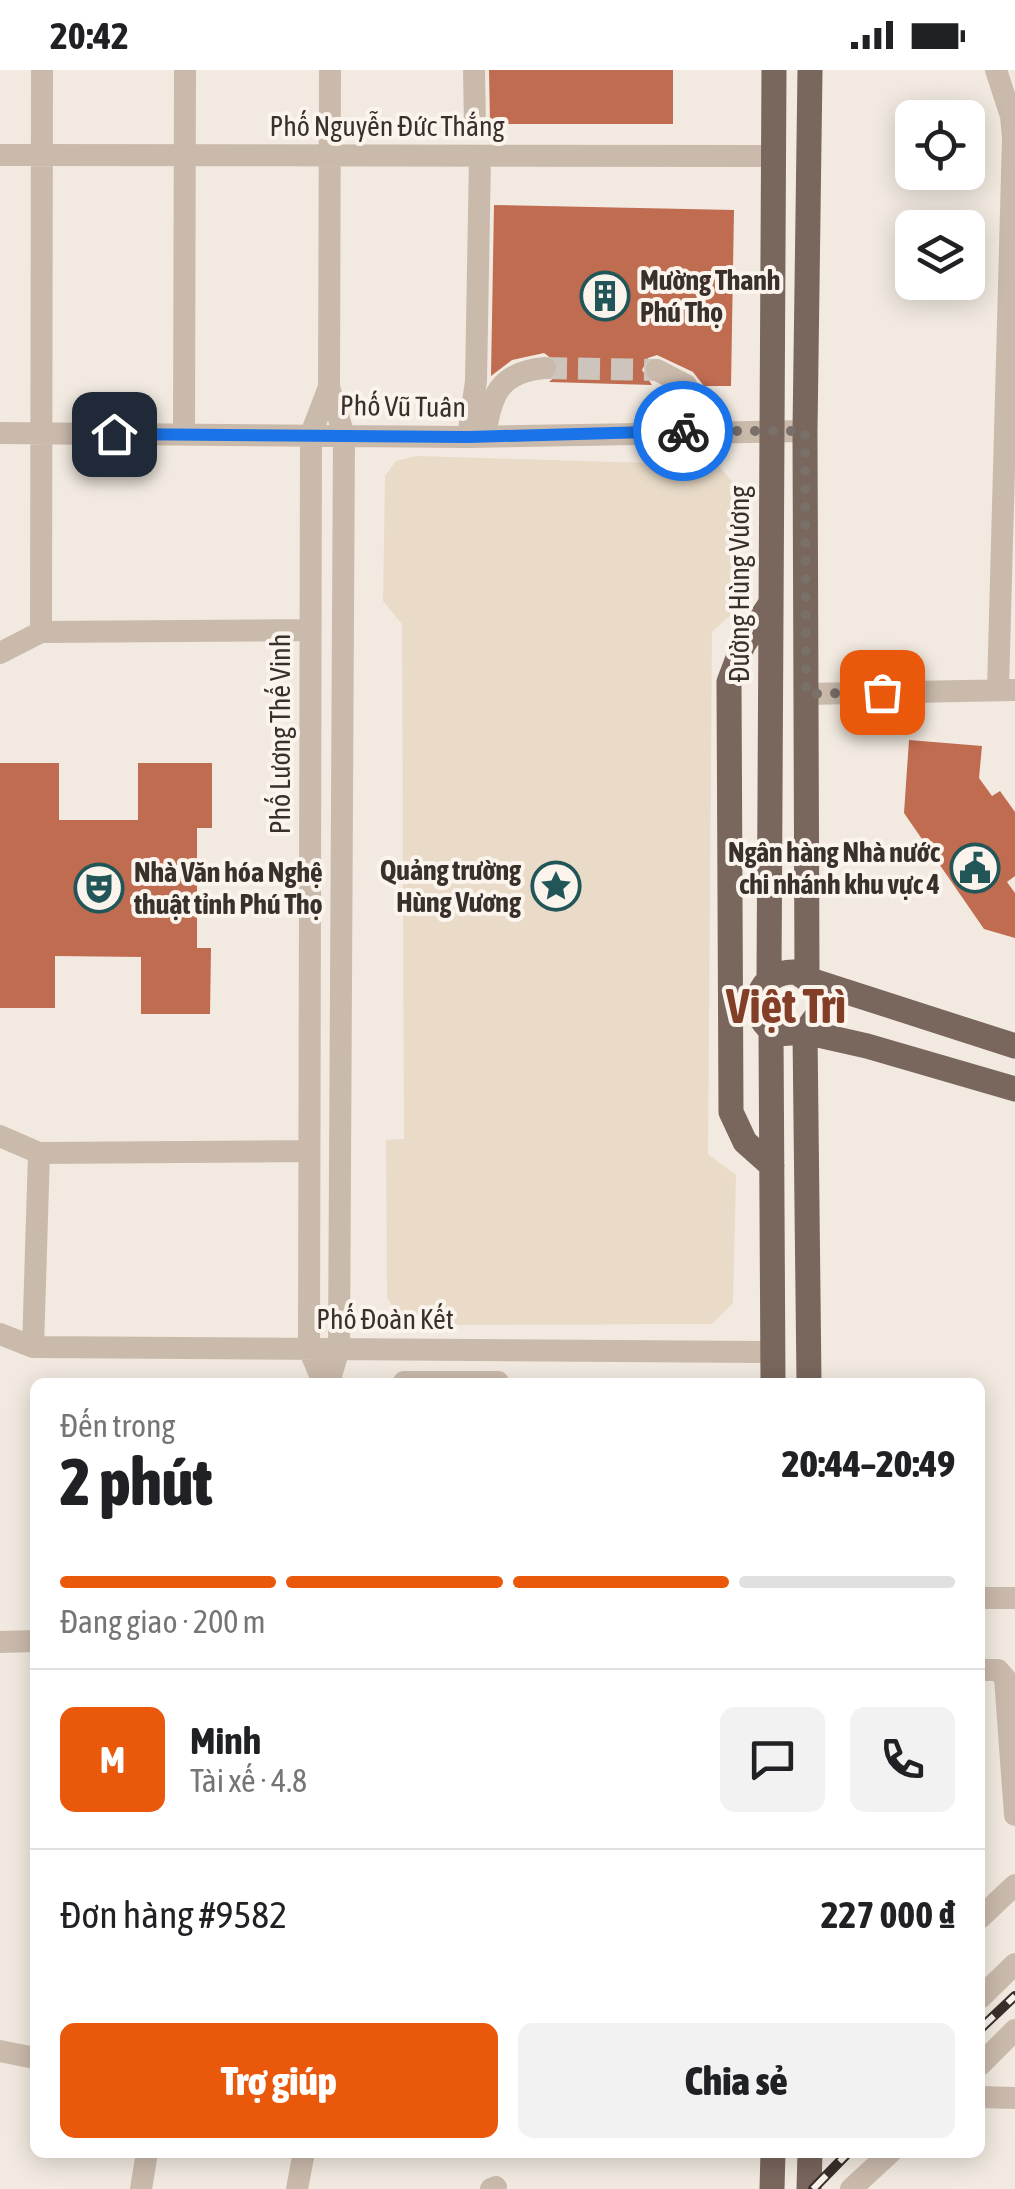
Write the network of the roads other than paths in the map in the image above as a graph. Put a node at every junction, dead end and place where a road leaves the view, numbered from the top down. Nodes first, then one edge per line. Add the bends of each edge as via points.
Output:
1 (42, 70) edge
2 (185, 70) edge
3 (330, 70) edge
4 (474, 70) edge
5 (774, 70) edge
6 (810, 70) edge
7 (996, 70) edge
8 (1013, 116) edge
9 (475, 128) dead end
10 (0, 155) edge
11 (43, 155) junction
12 (186, 156) junction
13 (328, 156) junction
14 (773, 156) junction
15 (480, 157) junction
16 (545, 368) tunnel mouth
17 (657, 370) tunnel mouth
18 (329, 388) junction
19 (712, 430) junction
20 (769, 431) junction
21 (805, 431) junction
22 (0, 433) edge
23 (43, 434) junction
24 (184, 434) junction
25 (310, 434) junction
26 (344, 435) junction
27 (477, 437) junction
28 (769, 606) junction
29 (310, 630) junction
30 (41, 632) junction
31 (0, 653) edge
32 (1006, 690) edge
33 (806, 694) junction
34 (310, 890) junction
35 (342, 890) junction
36 (769, 978) junction
37 (810, 979) junction
38 (771, 1031) junction
39 (805, 1032) junction
40 (1015, 1046) edge
41 (1015, 1090) edge
42 (0, 1136) edge
43 (309, 1151) junction
44 (40, 1153) junction
45 (772, 1166) junction
46 (0, 1334) edge
47 (34, 1346) junction
48 (309, 1348) junction
49 (339, 1349) junction
50 (773, 1352) junction
51 (324, 1378) edge
52 (328, 1378) edge
53 (773, 1378) edge
54 (810, 1378) edge
55 (985, 1598) edge
56 (1015, 1598) edge
57 (30, 1641) edge
58 (0, 1642) edge
59 (985, 1670) edge
60 (1015, 1815) edge
61 (1015, 1886) edge
62 (985, 1913) edge
63 (1015, 1964) edge
64 (985, 1993) edge
65 (1015, 2030) edge
66 (0, 2052) edge
67 (30, 2057) edge
68 (985, 2060) edge
69 (985, 2097) edge
70 (1015, 2098) edge
71 (146, 2158) edge
72 (303, 2158) edge
73 (773, 2158) edge
74 (810, 2158) edge
75 (885, 2158) edge
76 (142, 2189) edge
77 (297, 2189) edge
78 (772, 2189) edge
79 (809, 2189) edge
80 (852, 2189) edge

1 - 11 street
2 - 12 street
3 - 13 street, Phố Lương Thế Vinh
4 - 9 street
5 - 14 main road, Đường Hùng Vương
6 - 21 main road
7 - 8 street
8 - 32 street
10 - 11 street, Phố Nguyễn Đức Thắng
11 - 12 street, Phố Nguyễn Đức Thắng
11 - 23 street
12 - 13 street, Phố Nguyễn Đức Thắng
12 - 24 street
13 - 15 street, Phố Nguyễn Đức Thắng
13 - 18 street, Phố Lương Thế Vinh
14 - 15 street, Phố Nguyễn Đức Thắng
14 - 20 main road, Đường Hùng Vương
15 - 27 street
16 - 27 street via 502,382
17 - 19 street via 686,385
18 - 25 street, Phố Lương Thế Vinh
18 - 26 street, Phố Lương Thế Vinh
19 - 20 street, Phố Vũ Tuân
19 - 27 street, Phố Vũ Tuân
20 - 21 street, Phố Vũ Tuân
20 - 28 main road, Đường Hùng Vương
21 - 33 main road
22 - 23 street, Phố Vũ Tuân
23 - 24 street, Phố Vũ Tuân
23 - 30 street
24 - 25 street, Phố Vũ Tuân
25 - 26 street, Phố Vũ Tuân
25 - 29 street, Phố Lương Thế Vinh
26 - 27 street, Phố Vũ Tuân
26 - 35 street, Phố Lương Thế Vinh
28 - 36 main road, Đường Hùng Vương
28 - 45 main road via 729,682 729,936 731,1112 745,1142
29 - 30 street
29 - 34 street, Phố Lương Thế Vinh
30 - 31 street
32 - 33 street
33 - 37 main road
34 - 35 street
34 - 43 street, Phố Lương Thế Vinh
35 - 49 street, Phố Lương Thế Vinh
36 - 37 main road via 788,971
36 - 38 main road via 757,1004
37 - 39 main road via 822,1009
37 - 40 main road
38 - 39 main road
38 - 45 main road
39 - 41 main road
39 - 54 main road
42 - 44 street
43 - 44 street
43 - 48 street, Phố Lương Thế Vinh
44 - 47 street
45 - 50 main road
46 - 47 street, Phố Đoàn Kết
47 - 48 street, Phố Đoàn Kết
48 - 49 street, Phố Đoàn Kết
48 - 51 street, Phố Lương Thế Vinh
49 - 50 street, Phố Đoàn Kết
49 - 52 street, Phố Lương Thế Vinh
50 - 53 main road
55 - 56 street
57 - 58 street
59 - 60 street via 1006,1678
61 - 62 street
63 - 64 street
65 - 68 street
66 - 67 street
69 - 70 street
71 - 76 street
72 - 77 street
73 - 78 main road
74 - 79 main road
75 - 80 street

